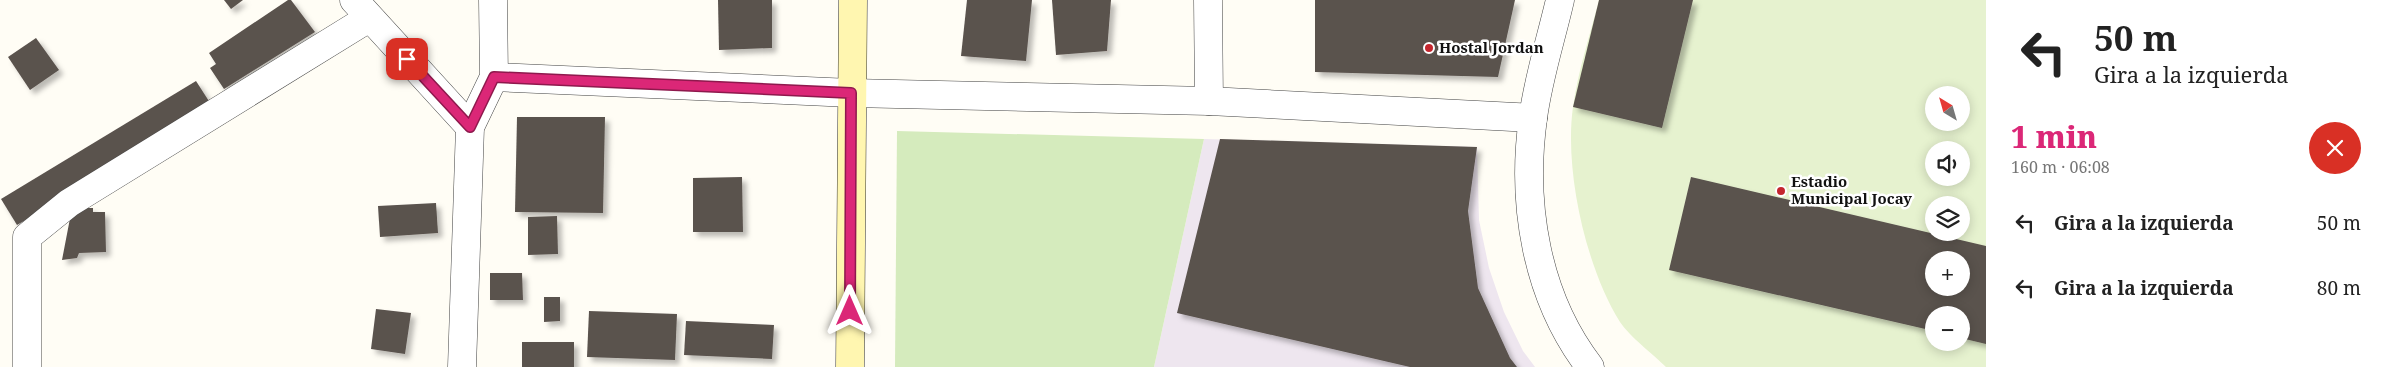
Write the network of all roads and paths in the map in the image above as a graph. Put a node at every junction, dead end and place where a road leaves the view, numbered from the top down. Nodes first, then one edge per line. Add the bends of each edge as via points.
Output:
1 (493, 0) edge
2 (853, 0) edge
3 (1208, 0) edge
4 (1560, 0) edge
5 (361, 9) edge
6 (494, 77) junction
7 (851, 93) junction
8 (1209, 101) junction
9 (1533, 118) junction
10 (470, 127) junction
11 (27, 367) edge
12 (462, 367) edge
13 (850, 367) edge
14 (1590, 367) edge

1 - 6 street
2 - 7 main road
3 - 8 street
4 - 9 street
5 - 10 street
5 - 11 street via 69,203 27,237
6 - 7 street
6 - 10 street
7 - 8 street
7 - 13 main road
8 - 9 street
9 - 14 street via 1529,182 1532,231 1544,281
10 - 12 street

